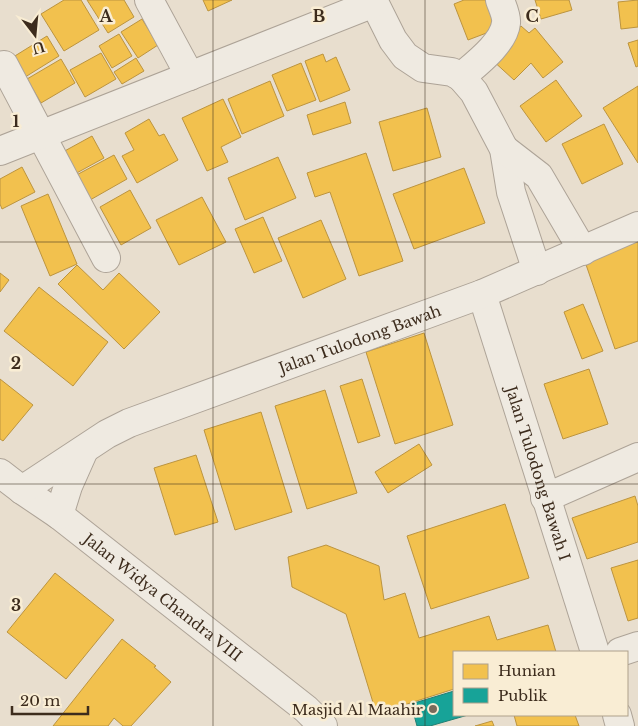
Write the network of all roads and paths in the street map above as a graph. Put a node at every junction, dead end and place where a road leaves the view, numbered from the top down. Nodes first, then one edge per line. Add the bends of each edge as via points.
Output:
1 (149, 0) edge
2 (500, 0) edge
3 (374, 1) edge
4 (4, 65) dead end
5 (190, 76) junction
6 (462, 77) junction
7 (42, 135) junction
8 (504, 148) junction
9 (0, 151) edge
10 (638, 226) edge
11 (583, 251) junction
12 (106, 258) dead end
13 (537, 271) junction
14 (482, 294) junction
15 (84, 450) junction
16 (638, 457) edge
17 (0, 473) edge
18 (22, 490) junction
19 (546, 498) junction
20 (60, 515) junction
21 (638, 646) edge
22 (595, 651) edge
23 (623, 651) edge
24 (324, 726) edge

1 - 5 street
2 - 6 street via 506,22 500,39
3 - 5 street
3 - 6 street via 393,40 405,56 423,68 452,72
4 - 7 street
5 - 7 street
6 - 8 street via 474,92
7 - 9 street
7 - 12 street
8 - 11 street via 539,176
8 - 13 street via 511,192
10 - 11 street, Jalan Tulodong Bawah
11 - 13 street, Jalan Tulodong Bawah
13 - 14 street, Jalan Tulodong Bawah
14 - 15 street, Jalan Tulodong Bawah via 129,423
14 - 19 street, Jalan Tulodong Bawah I
15 - 18 street, Jalan Tulodong Bawah
15 - 20 street via 68,486
16 - 19 street
17 - 18 street, Jalan Widya Chandra VIII
18 - 20 street, Jalan Widya Chandra VIII
19 - 22 street, Jalan Tulodong Bawah I
20 - 24 street, Jalan Widya Chandra VIII
21 - 23 street

